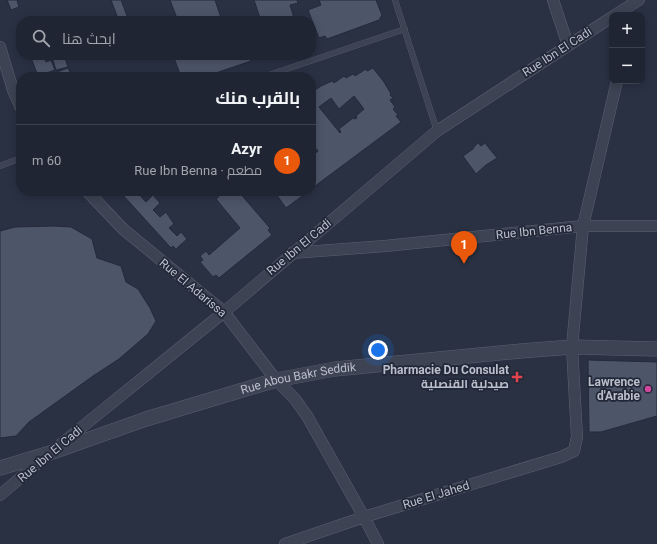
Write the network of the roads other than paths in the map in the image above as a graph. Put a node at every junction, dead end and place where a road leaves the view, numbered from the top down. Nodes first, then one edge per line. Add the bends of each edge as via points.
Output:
1 (395, 0) edge
2 (553, 0) edge
3 (638, 1) edge
4 (620, 12) edge
5 (634, 12) edge
6 (609, 19) edge
7 (405, 29) junction
8 (568, 45) junction
9 (0, 47) edge
10 (316, 59) edge
11 (313, 60) edge
12 (278, 72) edge
13 (616, 84) edge
14 (16, 97) edge
15 (437, 131) junction
16 (16, 160) edge
17 (0, 166) edge
18 (92, 196) edge
19 (584, 226) junction
20 (657, 226) edge
21 (292, 253) junction
22 (224, 312) junction
23 (572, 347) junction
24 (657, 349) edge
25 (276, 380) junction
26 (50, 453) junction
27 (0, 468) edge
28 (0, 495) edge
29 (364, 517) junction
30 (285, 544) edge
31 (378, 544) edge

1 - 7 lane
2 - 8 street
3 - 4 street
3 - 5 street
6 - 8 street, Rue Ibn El Cadi
7 - 10 lane
7 - 15 lane
8 - 15 street, Rue Ibn El Cadi
9 - 14 street
11 - 12 lane
13 - 19 street
15 - 21 street, Rue Ibn El Cadi
16 - 17 lane
18 - 22 street, Rue El Adarissa via 123,229
19 - 20 street, Rue Ibn Benna
19 - 21 street, Rue Ibn Benna
19 - 23 street
21 - 22 street, Rue Ibn El Cadi
22 - 25 street, Rue El Adarissa
22 - 26 street, Rue Ibn El Cadi
23 - 24 street, Rue Abou Bakr Seddik
23 - 25 street, Rue Abou Bakr Seddik via 335,369
23 - 29 street, Rue El Jahed via 577,437 574,451
25 - 26 street, Rue Abou Bakr Seddik via 146,419
25 - 29 street, Rue El Adarissa via 295,398 307,416
26 - 27 street, Rue Abou Bakr Seddik
26 - 28 street, Rue Ibn El Cadi
29 - 30 street, Rue El Jahed
29 - 31 street, Rue El Adarissa

